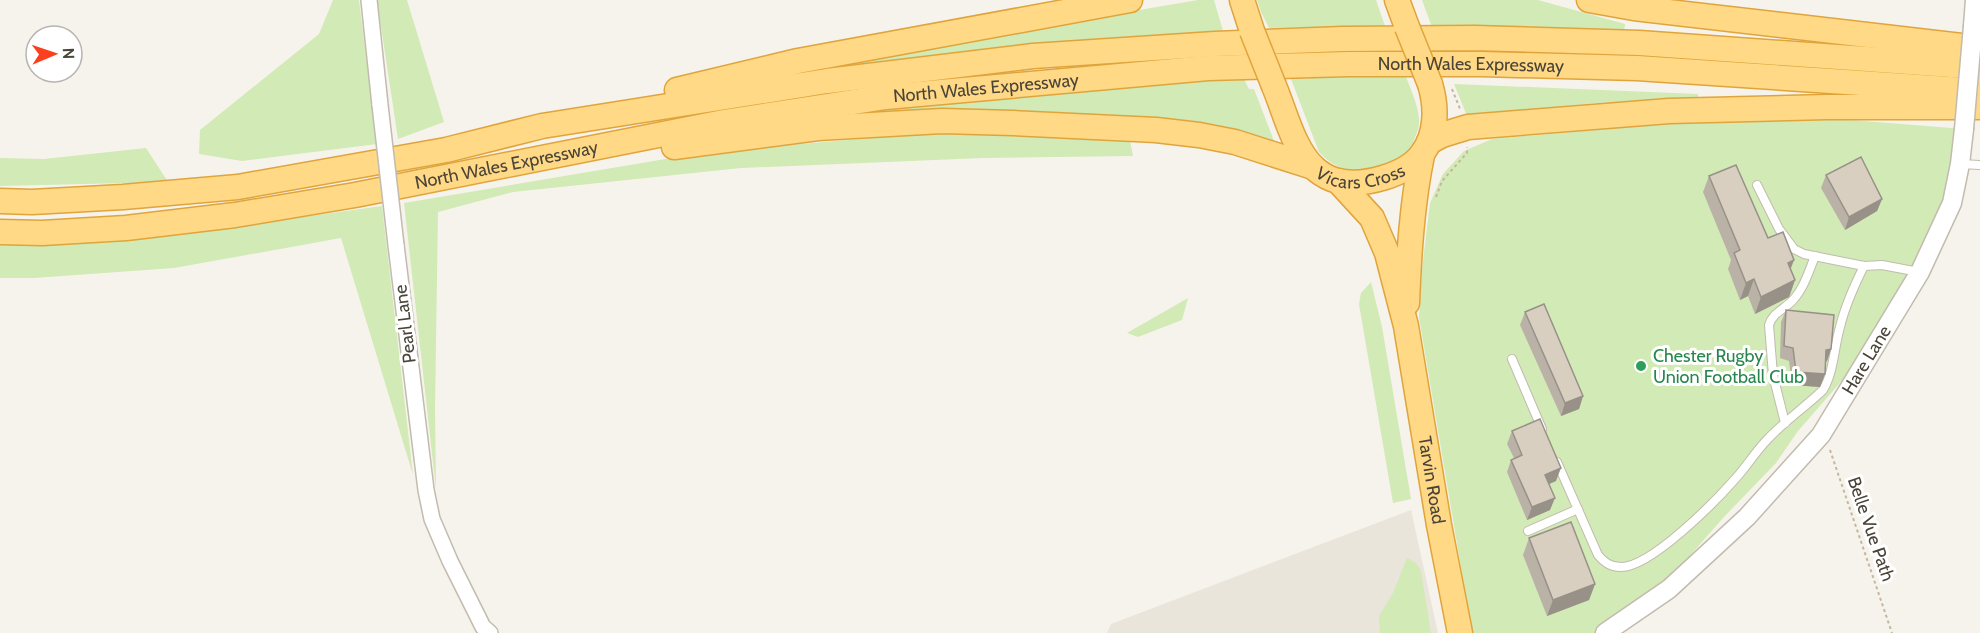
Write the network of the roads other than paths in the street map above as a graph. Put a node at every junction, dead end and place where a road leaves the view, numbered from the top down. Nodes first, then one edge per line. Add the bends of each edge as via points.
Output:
1 (369, 0) edge
2 (1130, 0) edge
3 (1242, 0) edge
4 (1396, 0) edge
5 (1589, 0) edge
6 (1976, 0) edge
7 (1976, 37) edge
8 (1980, 67) edge
9 (1980, 92) edge
10 (1980, 107) edge
11 (542, 126) junction
12 (1425, 149) junction
13 (523, 161) junction
14 (1960, 164) junction
15 (1980, 165) edge
16 (1313, 167) junction
17 (1338, 181) junction
18 (1757, 185) dead end
19 (0, 201) edge
20 (0, 232) edge
21 (1815, 256) junction
22 (1864, 266) junction
23 (1920, 272) junction
24 (1406, 326) junction
25 (1512, 359) dead end
26 (1785, 423) junction
27 (1546, 438) edge
28 (1555, 459) edge
29 (1578, 509) junction
30 (1528, 531) dead end
31 (490, 633) edge
32 (1460, 633) edge
33 (1605, 633) edge

1 - 31 street, Pearl Lane, bridge via 426,490 432,519 454,570 483,627
2 - 11 highway via 798,61
3 - 16 highway, Vicars Cross, bridge via 1295,137
4 - 12 highway, Vicars Cross, bridge via 1435,106 1434,128
5 - 7 highway via 1645,9
6 - 7 street, Hare Lane
7 - 14 street, Hare Lane, bridge
8 - 11 highway, North Wales Expressway via 1640,44 1475,38 1215,44 1033,56 826,81
9 - 13 highway, North Wales Expressway via 1637,68 1459,64 1208,68 886,97 724,122
10 - 12 highway via 1669,111 1468,128 1442,135
11 - 19 highway, North Wales Expressway via 446,150 238,188
12 - 17 highway, Vicars Cross via 1412,164 1385,177
12 - 24 highway via 1410,231
13 - 16 highway via 615,154 818,128 942,121 1200,135
13 - 20 highway, North Wales Expressway via 235,215 126,228
14 - 15 lane
14 - 23 street, Hare Lane via 1952,203
16 - 17 highway, Vicars Cross
17 - 24 highway via 1372,218 1381,235
18 - 21 lane via 1787,241 1794,249
21 - 22 lane
21 - 26 lane via 1794,299 1771,319 1773,375
22 - 23 lane
22 - 26 lane via 1846,307 1828,382
23 - 33 street, Hare Lane via 1821,435 1747,517 1669,589
24 - 32 highway, Tarvin Road
25 - 27 lane
26 - 29 lane via 1675,538 1633,565 1605,564
28 - 29 lane
29 - 30 lane

